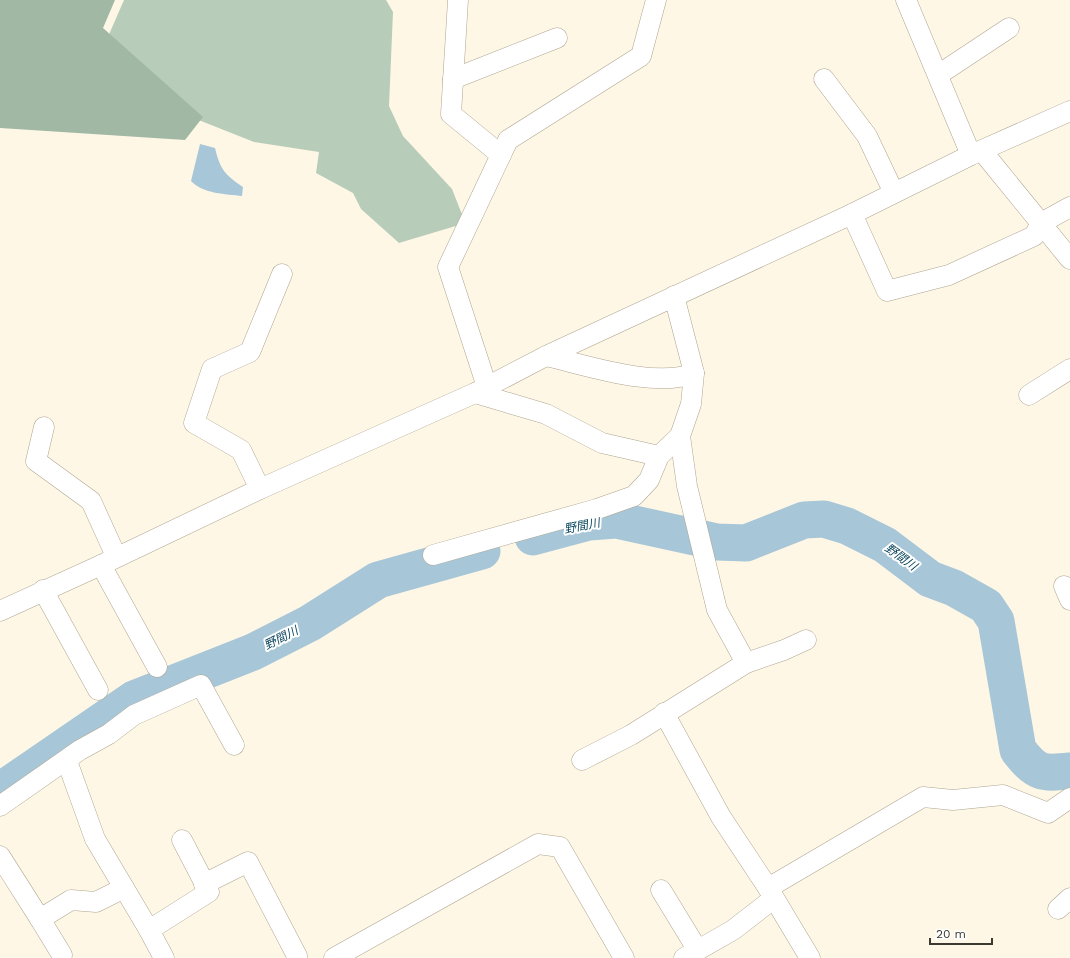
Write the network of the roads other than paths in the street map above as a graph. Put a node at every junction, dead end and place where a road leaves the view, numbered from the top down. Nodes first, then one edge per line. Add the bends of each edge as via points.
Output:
1 (458, 0) edge
2 (656, 0) edge
3 (906, 0) edge
4 (1009, 28) dead end
5 (557, 38) dead end
6 (938, 75) junction
7 (453, 79) junction
8 (824, 79) dead end
9 (1070, 111) edge
10 (977, 153) junction
11 (501, 155) junction
12 (894, 193) junction
13 (1070, 207) edge
14 (852, 214) junction
15 (1041, 222) junction
16 (1070, 258) edge
17 (282, 274) dead end
18 (674, 296) junction
19 (546, 356) junction
20 (1070, 369) edge
21 (694, 373) junction
22 (481, 390) junction
23 (1028, 395) dead end
24 (44, 427) dead end
25 (680, 436) junction
26 (659, 456) junction
27 (260, 489) junction
28 (433, 555) dead end
29 (109, 560) junction
30 (44, 590) junction
31 (0, 611) edge
32 (806, 640) dead end
33 (746, 663) junction
34 (157, 667) dead end
35 (98, 690) dead end
36 (664, 713) junction
37 (234, 745) dead end
38 (582, 760) dead end
39 (67, 761) junction
40 (1070, 798) edge
41 (0, 806) edge
42 (182, 840) dead end
43 (0, 856) edge
44 (204, 884) junction
45 (124, 888) junction
46 (661, 890) dead end
47 (771, 893) junction
48 (40, 919) junction
49 (149, 930) junction
50 (62, 955) dead end
51 (690, 955) edge
52 (297, 956) dead end
53 (164, 958) edge
54 (334, 958) edge
55 (624, 958) edge
56 (810, 958) edge

1 - 7 street
2 - 11 street via 641,56 508,140
3 - 6 street
4 - 6 street
5 - 7 street
6 - 10 street
7 - 11 street via 451,114
8 - 12 street via 867,136
9 - 10 street
10 - 12 street
10 - 15 street
11 - 22 street via 448,267
12 - 14 street
13 - 15 street
14 - 15 street via 887,291 949,275 1034,236
14 - 18 street
15 - 16 street
17 - 27 street via 250,352 212,369 194,424 241,450
18 - 19 street
18 - 21 street
19 - 21 street via 643,378 682,378
19 - 22 street
20 - 23 street
21 - 25 street via 691,404
22 - 26 street via 546,414 602,443
22 - 27 street
24 - 29 street via 36,461 91,501
25 - 26 street
25 - 33 street via 687,486 718,610
26 - 28 street via 649,480 634,496 597,509
27 - 29 street
29 - 30 street
29 - 34 street
30 - 31 street
30 - 35 street
32 - 33 street
33 - 36 street
36 - 38 street via 631,735
36 - 47 street via 721,817
37 - 39 street via 201,685 134,715
39 - 41 street
39 - 45 street via 95,840
40 - 47 street via 1048,813 1003,795 953,800 923,797
42 - 44 street
43 - 48 street
44 - 49 street via 209,892
44 - 52 street via 248,862
45 - 48 street via 96,902 71,900
45 - 49 street
46 - 51 street
47 - 51 street via 733,930
47 - 56 street
48 - 50 street
49 - 53 street
54 - 55 street via 538,844 560,847

